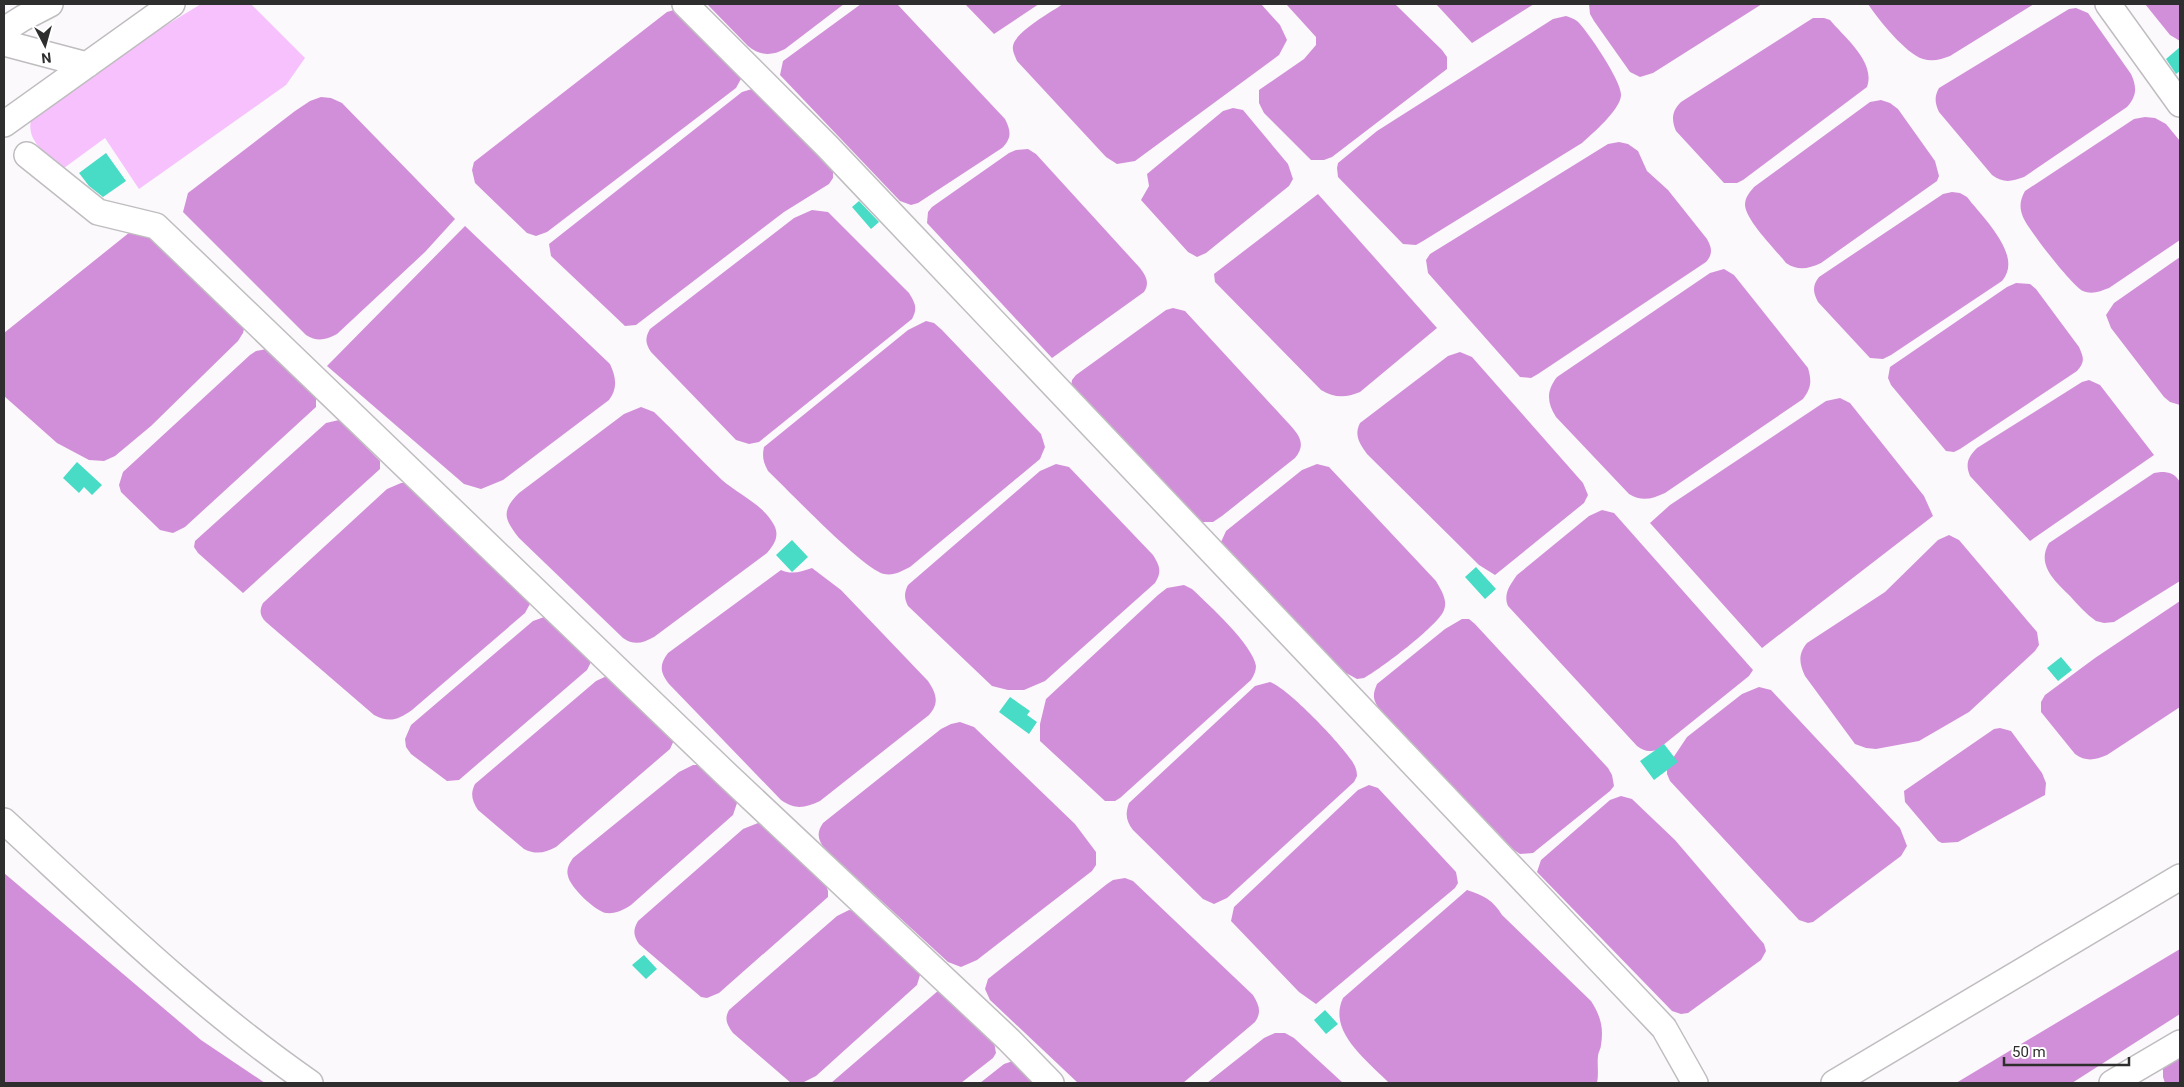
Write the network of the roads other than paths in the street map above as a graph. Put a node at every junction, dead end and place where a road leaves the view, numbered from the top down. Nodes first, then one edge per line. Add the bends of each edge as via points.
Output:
1 (50, 4) edge
2 (172, 4) edge
3 (685, 4) edge
4 (2108, 4) edge
5 (4, 30) edge
6 (4, 43) edge
7 (87, 65) junction
8 (2180, 104) edge
9 (4, 124) edge
10 (27, 155) dead end
11 (4, 821) edge
12 (2180, 877) edge
13 (2180, 1043) edge
14 (310, 1083) edge
15 (1051, 1083) edge
16 (1695, 1083) edge
17 (1834, 1083) edge
18 (2112, 1083) edge

1 - 5 street
2 - 7 street
3 - 16 street via 827,146 1664,1028
4 - 8 street
6 - 7 street
7 - 9 street
10 - 15 street via 98,212 156,226
11 - 14 street via 197,998
12 - 17 street
13 - 18 street

